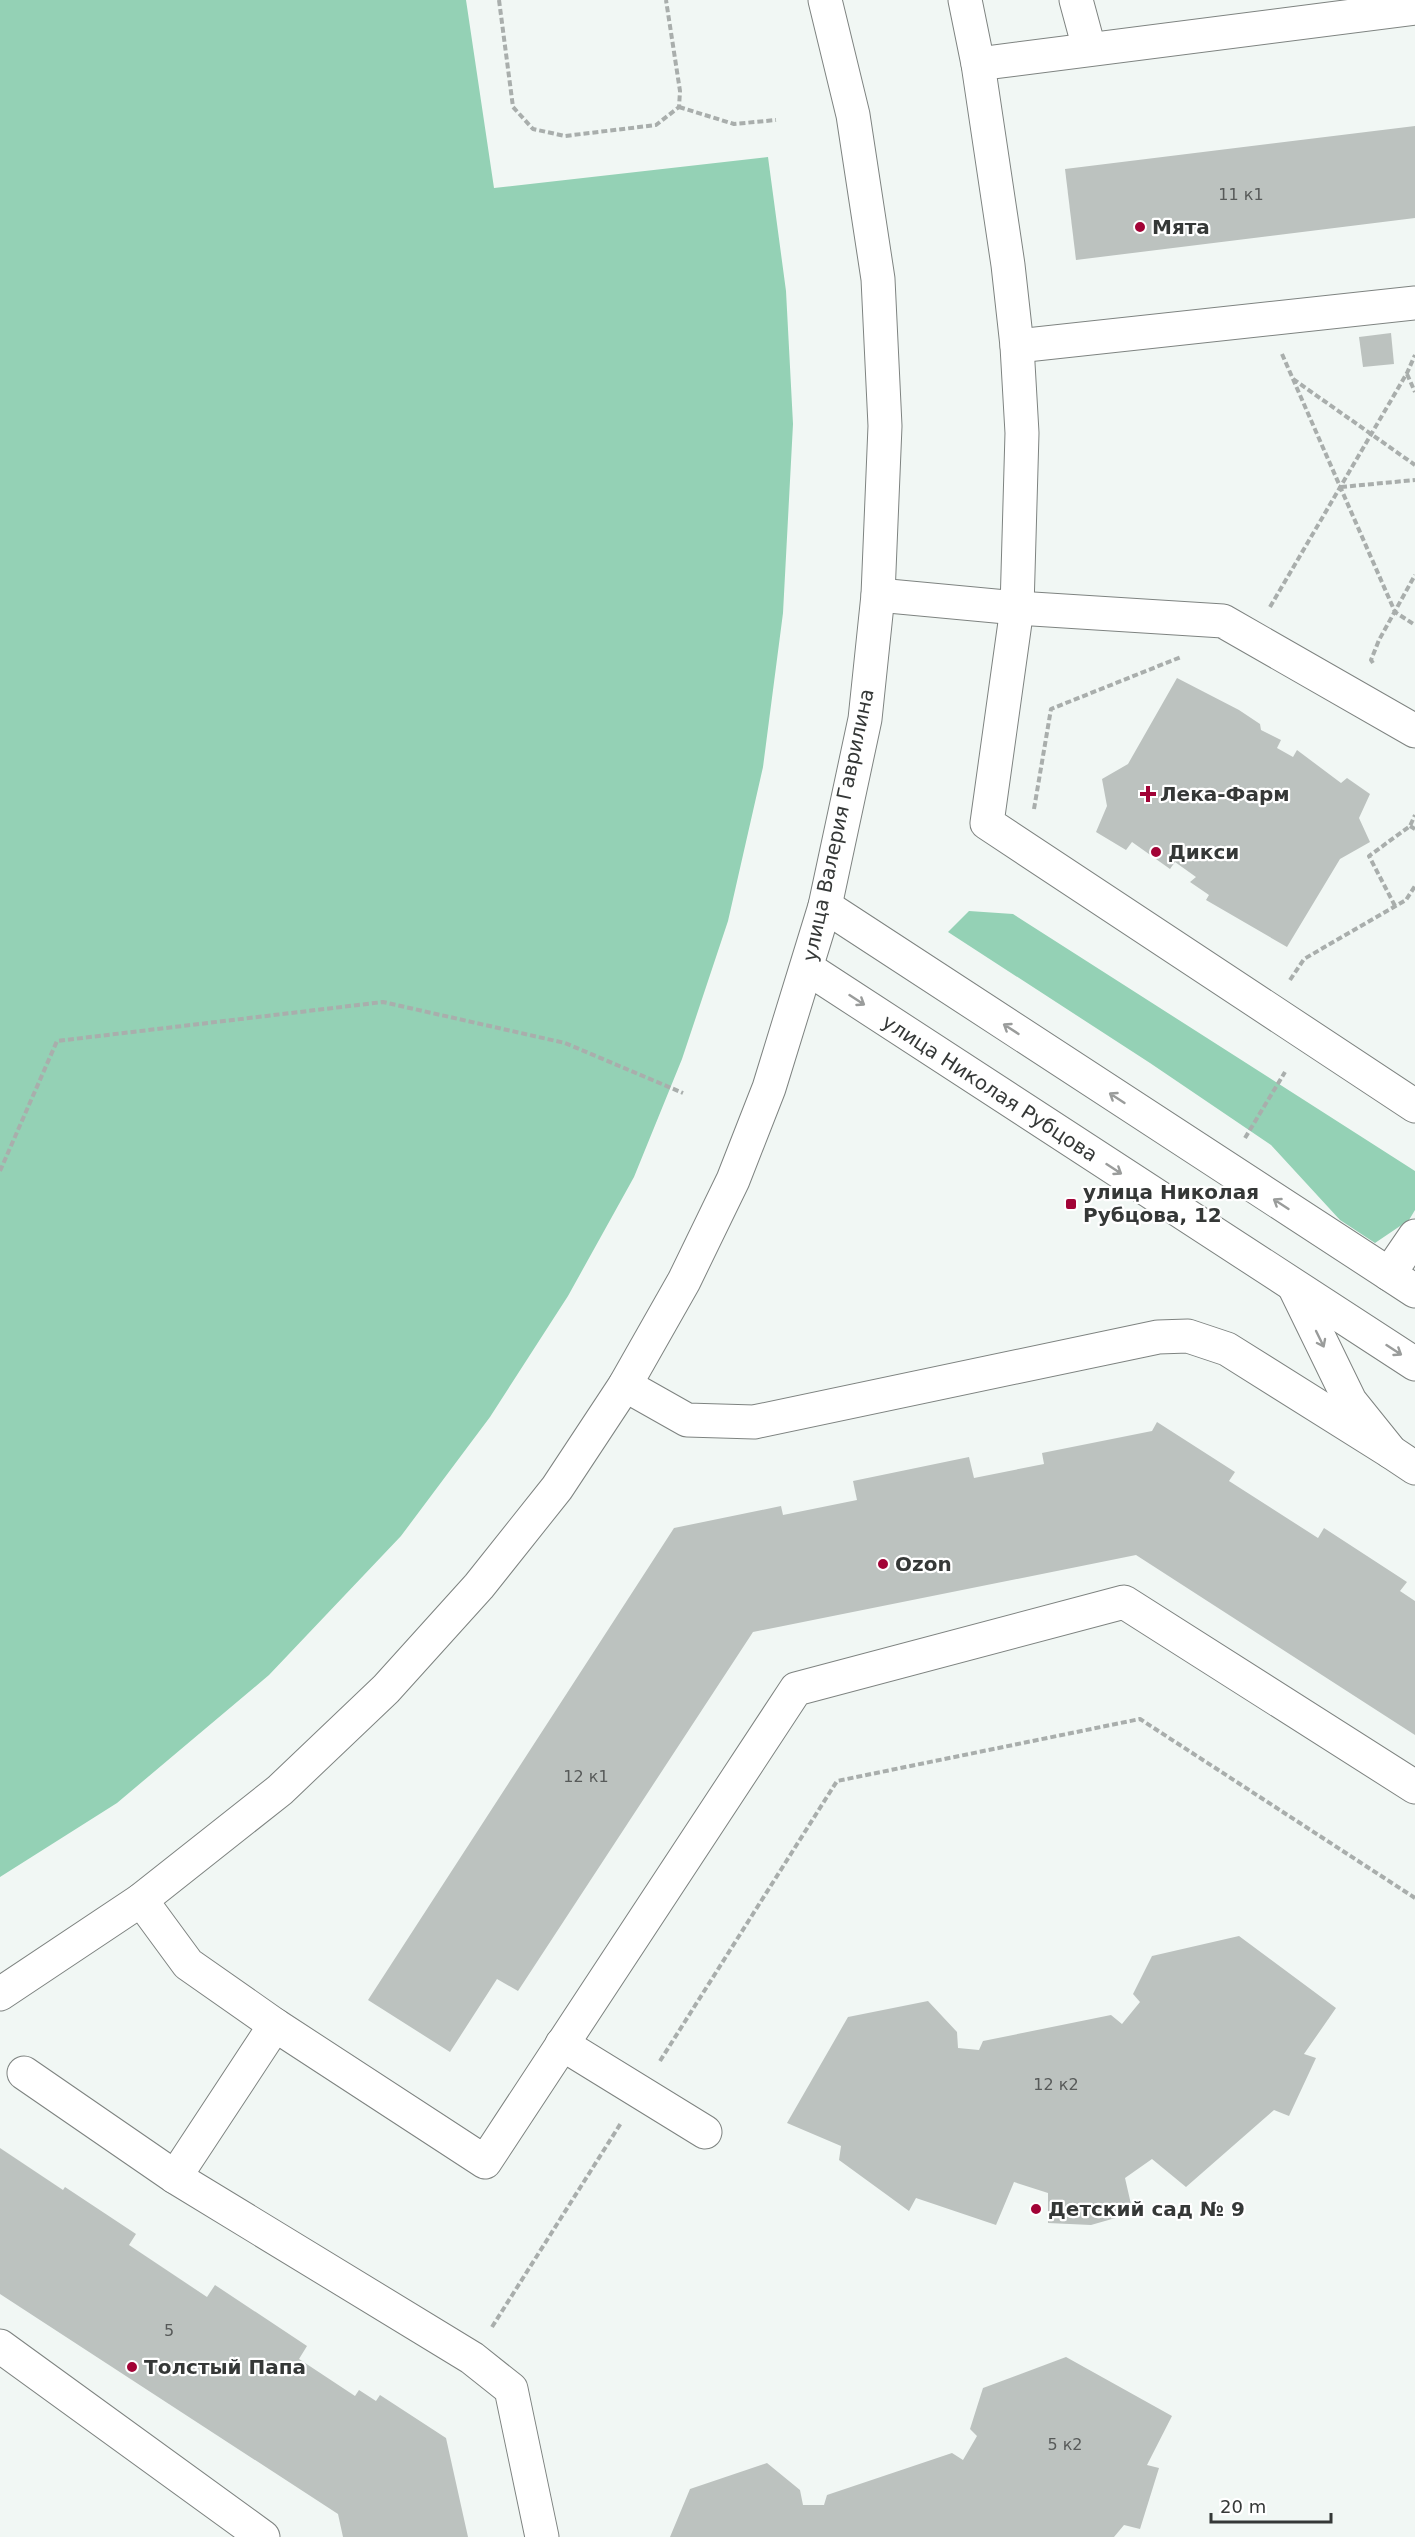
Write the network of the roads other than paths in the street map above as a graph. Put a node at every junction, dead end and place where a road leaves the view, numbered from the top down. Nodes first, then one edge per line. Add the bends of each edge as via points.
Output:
1 (825, 0) edge
2 (965, 0) edge
3 (1076, 0) edge
4 (1415, 8) edge
5 (1089, 48) junction
6 (978, 64) junction
7 (1415, 303) edge
8 (1017, 346) junction
9 (878, 595) junction
10 (1017, 608) junction
11 (1415, 731) edge
12 (825, 906) junction
13 (807, 968) junction
14 (1415, 1106) edge
15 (1415, 1236) edge
16 (1402, 1283) edge
17 (1294, 1286) junction
18 (1415, 1364) edge
19 (625, 1384) junction
20 (1403, 1460) edge
21 (1415, 1787) edge
22 (141, 1900) junction
23 (0, 1994) edge
24 (275, 2025) junction
25 (562, 2044) junction
26 (24, 2073) dead end
27 (705, 2132) dead end
28 (175, 2177) junction
29 (0, 2346) edge
30 (263, 2537) edge
31 (542, 2537) edge

1 - 9 street, улица Валерия Гаврилина via 853,115 878,279 885,426
2 - 6 street
3 - 5 street
4 - 5 street
5 - 6 street
6 - 8 street
7 - 8 street
8 - 10 street via 1022,433
9 - 10 street
9 - 12 street, улица Валерия Гаврилина via 865,719
10 - 11 street via 1223,621
10 - 14 street via 987,823
12 - 13 street, улица Валерия Гаврилина
16 -> 12 street
13 -> 17 street, улица Николая Рубцова
13 - 19 street, улица Валерия Гаврилина via 769,1088 733,1180 684,1281
15 - 16 street
17 -> 18 street, улица Николая Рубцова
17 -> 20 street via 1350,1401
19 - 20 street via 687,1420 754,1422 1158,1337 1188,1336 1227,1349
19 - 22 street, улица Валерия Гаврилина via 550,1497 479,1586 386,1689 280,1790
21 - 25 street via 1124,1602 796,1689
22 - 23 street, улица Валерия Гаврилина
22 - 24 street via 188,1964
24 - 25 street via 485,2162
24 - 28 street
25 - 27 street
26 - 28 street
28 - 31 street via 472,2358 511,2389
29 - 30 street

